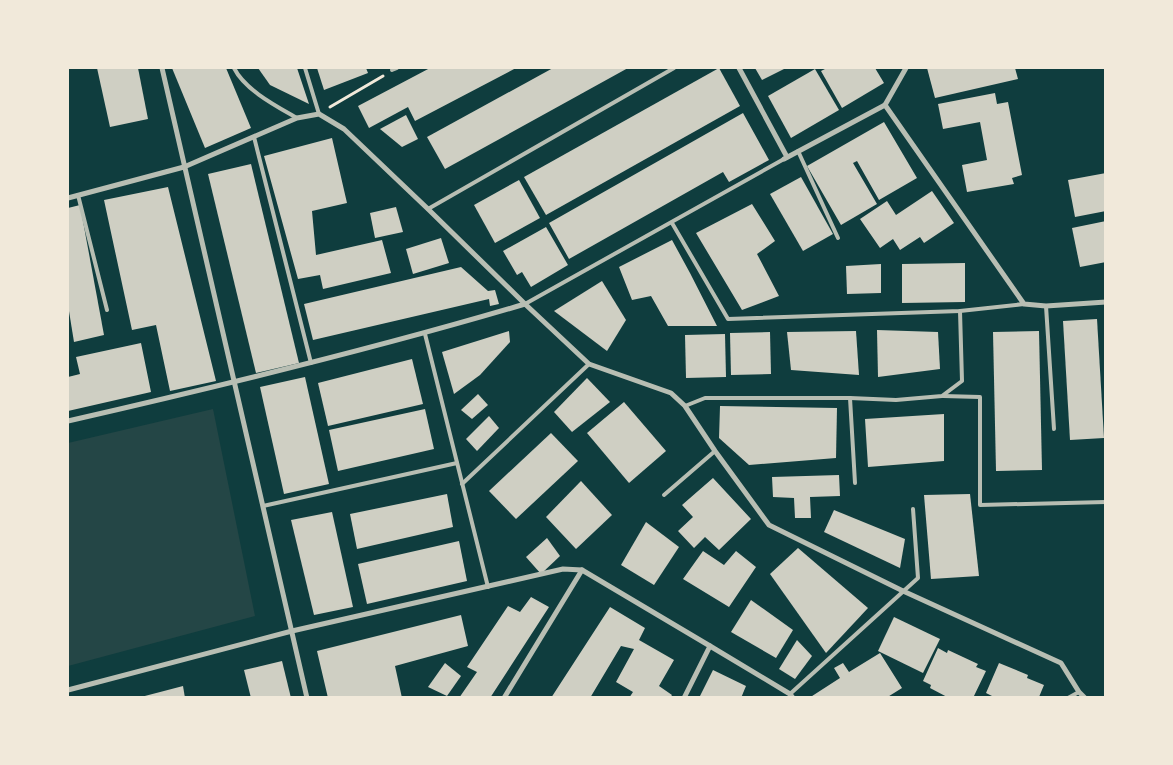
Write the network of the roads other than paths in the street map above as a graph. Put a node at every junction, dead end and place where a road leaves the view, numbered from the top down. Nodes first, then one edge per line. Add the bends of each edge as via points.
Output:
1 (162, 68) edge
2 (234, 68) edge
3 (305, 68) edge
4 (397, 68) edge
5 (674, 68) edge
6 (739, 68) edge
7 (906, 68) edge
8 (392, 70) road end
9 (885, 105) junction
10 (319, 114) junction
11 (298, 118) junction
12 (254, 137) junction
13 (798, 151) junction
14 (785, 158) junction
15 (184, 168) junction
16 (78, 195) junction
17 (68, 198) edge
18 (428, 209) junction
19 (672, 223) junction
20 (838, 238) dead end
21 (1106, 302) edge
22 (525, 304) junction
23 (1024, 304) junction
24 (1046, 306) junction
25 (107, 310) dead end
26 (960, 311) junction
27 (425, 334) junction
28 (311, 363) junction
29 (589, 364) junction
30 (234, 383) junction
31 (942, 396) junction
32 (850, 398) junction
33 (685, 406) junction
34 (68, 421) edge
35 (1054, 429) dead end
36 (715, 451) junction
37 (457, 463) junction
38 (855, 483) dead end
39 (462, 484) junction
40 (664, 495) dead end
41 (1106, 502) edge
42 (263, 506) junction
43 (914, 509) dead end
44 (582, 570) junction
45 (488, 587) junction
46 (903, 591) junction
47 (292, 631) junction
48 (710, 646) junction
49 (68, 690) edge
50 (1079, 692) junction
51 (791, 696) edge
52 (307, 698) edge
53 (504, 698) edge
54 (684, 698) edge
55 (1068, 698) edge
56 (1086, 698) edge

1 - 15 street
2 - 11 lane via 237,75 267,101
3 - 10 lane
4 - 8 lane
5 - 18 lane
6 - 14 street
7 - 9 street
9 - 13 street
9 - 23 street
10 - 11 street
10 - 18 street via 344,128
11 - 12 street
12 - 15 street
12 - 28 lane
13 - 14 street
13 - 20 lane
14 - 19 lane
15 - 16 street
15 - 30 street
16 - 17 street
16 - 25 lane
18 - 22 street
19 - 22 lane
19 - 26 lane via 728,319
21 - 24 street
22 - 27 street
22 - 29 street
23 - 24 street
23 - 26 lane
24 - 35 lane
26 - 31 lane via 962,381
27 - 28 street
27 - 37 lane
28 - 30 street
29 - 33 street via 671,393
29 - 39 lane
30 - 34 street
30 - 42 street
31 - 32 lane via 896,400
31 - 41 lane via 980,397 980,505
32 - 33 lane via 705,398
32 - 38 lane
33 - 36 street
36 - 40 lane
36 - 46 street via 769,524
37 - 39 lane
37 - 42 lane
39 - 45 lane
42 - 47 street
43 - 46 lane via 918,578
44 - 45 street via 563,569
44 - 48 street
44 - 53 street
45 - 47 street
46 - 50 street via 1061,663
46 - 51 lane
47 - 49 street
47 - 52 street
48 - 51 street
48 - 54 street
50 - 55 lane
50 - 56 street

